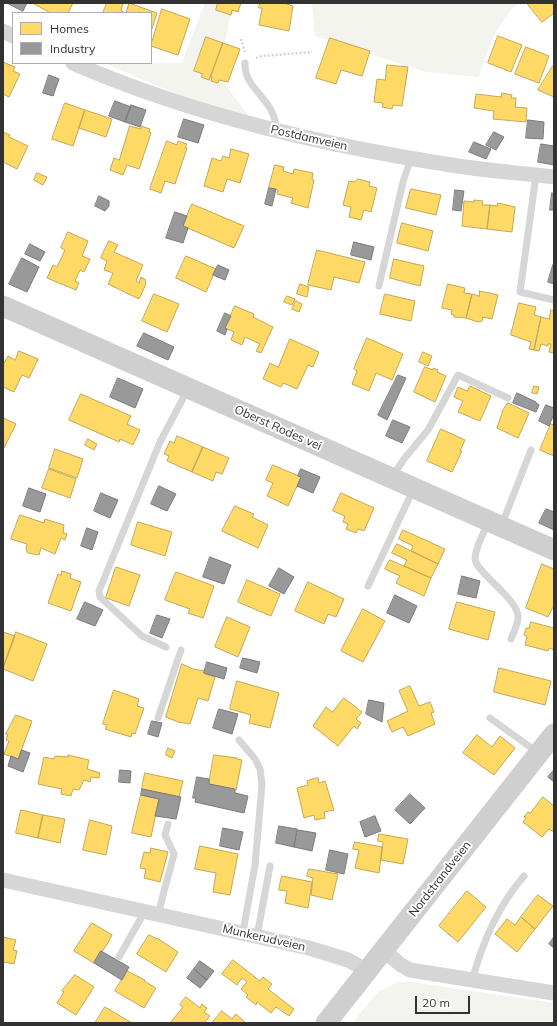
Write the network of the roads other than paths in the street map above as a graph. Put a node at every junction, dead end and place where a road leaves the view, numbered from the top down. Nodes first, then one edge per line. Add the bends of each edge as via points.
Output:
1 (3, 31) edge
2 (12, 36) edge
3 (245, 63) road end
4 (76, 64) edge
5 (276, 130) junction
6 (411, 158) junction
7 (536, 174) junction
8 (554, 177) edge
9 (378, 286) dead end
10 (554, 300) edge
11 (3, 306) edge
12 (188, 389) junction
13 (508, 398) dead end
14 (531, 450) dead end
15 (392, 478) junction
16 (414, 488) junction
17 (495, 524) junction
18 (554, 550) edge
19 (368, 586) dead end
20 (511, 639) dead end
21 (166, 646) dead end
22 (181, 650) dead end
23 (158, 718) dead end
24 (490, 718) dead end
25 (554, 734) edge
26 (239, 740) dead end
27 (539, 753) junction
28 (168, 824) dead end
29 (270, 866) dead end
30 (524, 876) dead end
31 (3, 880) edge
32 (152, 912) junction
33 (250, 934) junction
34 (384, 950) junction
35 (119, 957) dead end
36 (368, 971) junction
37 (472, 981) junction
38 (554, 993) edge
39 (326, 1023) edge

1 - 2 street
3 - 5 lane via 247,78 273,110
4 - 5 street, Postdamveien via 158,96
5 - 6 street, Postdamveien via 341,146
6 - 7 street, Postdamveien
6 - 9 lane
7 - 8 street, Postdamveien
7 - 10 lane via 520,292
11 - 12 street, Oberst Rodes vei
12 - 15 street, Oberst Rodes vei
12 - 21 lane via 160,442 99,591 100,597 142,636
13 - 15 lane via 458,375 428,430
14 - 17 lane
15 - 16 street, Oberst Rodes vei
16 - 17 street, Oberst Rodes vei
16 - 19 lane
17 - 18 street, Oberst Rodes vei
17 - 20 lane via 477,548 475,558 476,564 515,608 518,616
22 - 23 lane
24 - 27 lane
25 - 27 street, Nordstrandveien
26 - 33 lane via 255,759 260,769 262,785
27 - 34 street, Nordstrandveien
28 - 32 lane via 165,835 174,854
29 - 33 lane
30 - 37 lane via 503,904 487,937
31 - 32 street, Munkerudveien
32 - 33 street, Munkerudveien
32 - 35 lane
33 - 36 street, Munkerudveien via 330,954
34 - 36 street, Nordstrandveien
34 - 37 street via 410,970
36 - 39 street, Nordstrandveien
37 - 38 street

